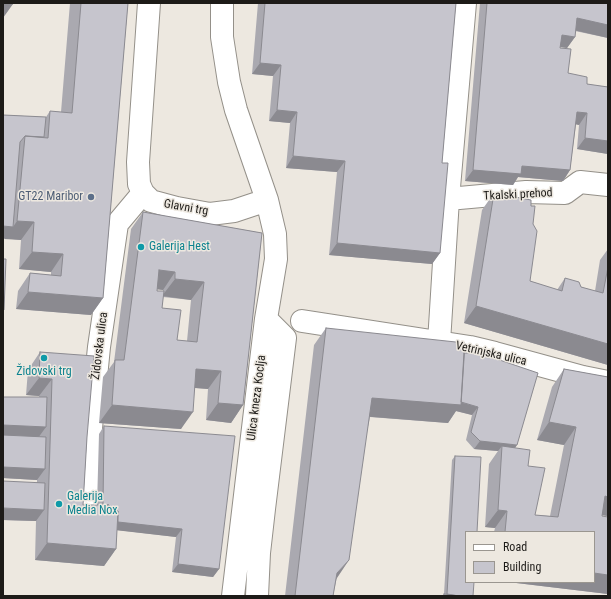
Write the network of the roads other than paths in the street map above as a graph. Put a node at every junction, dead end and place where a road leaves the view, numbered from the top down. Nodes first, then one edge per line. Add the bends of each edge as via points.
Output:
1 (149, 3) edge
2 (222, 3) edge
3 (466, 3) edge
4 (608, 185) edge
5 (143, 193) junction
6 (448, 199) junction
7 (267, 200) junction
8 (266, 319) junction
9 (302, 321) dead end
10 (439, 342) junction
11 (608, 382) edge
12 (86, 510) edge
13 (233, 596) edge
14 (257, 596) edge

1 - 5 street via 138,162 139,184
2 - 7 street via 222,37 229,82
3 - 6 street
4 - 6 street, Tkalski prehod via 580,182 565,193 526,192
5 - 7 street, Glavni trg via 150,201 210,214 234,212
5 - 12 street, Židovska ulica via 117,224 99,347
6 - 10 street
7 - 8 street, Ulica kneza Koclja via 275,234 276,259
8 - 13 street, Ulica kneza Koclja
8 - 14 street via 285,338 259,553
9 - 10 street, Vetrinjska ulica
10 - 11 street, Vetrinjska ulica via 495,352

